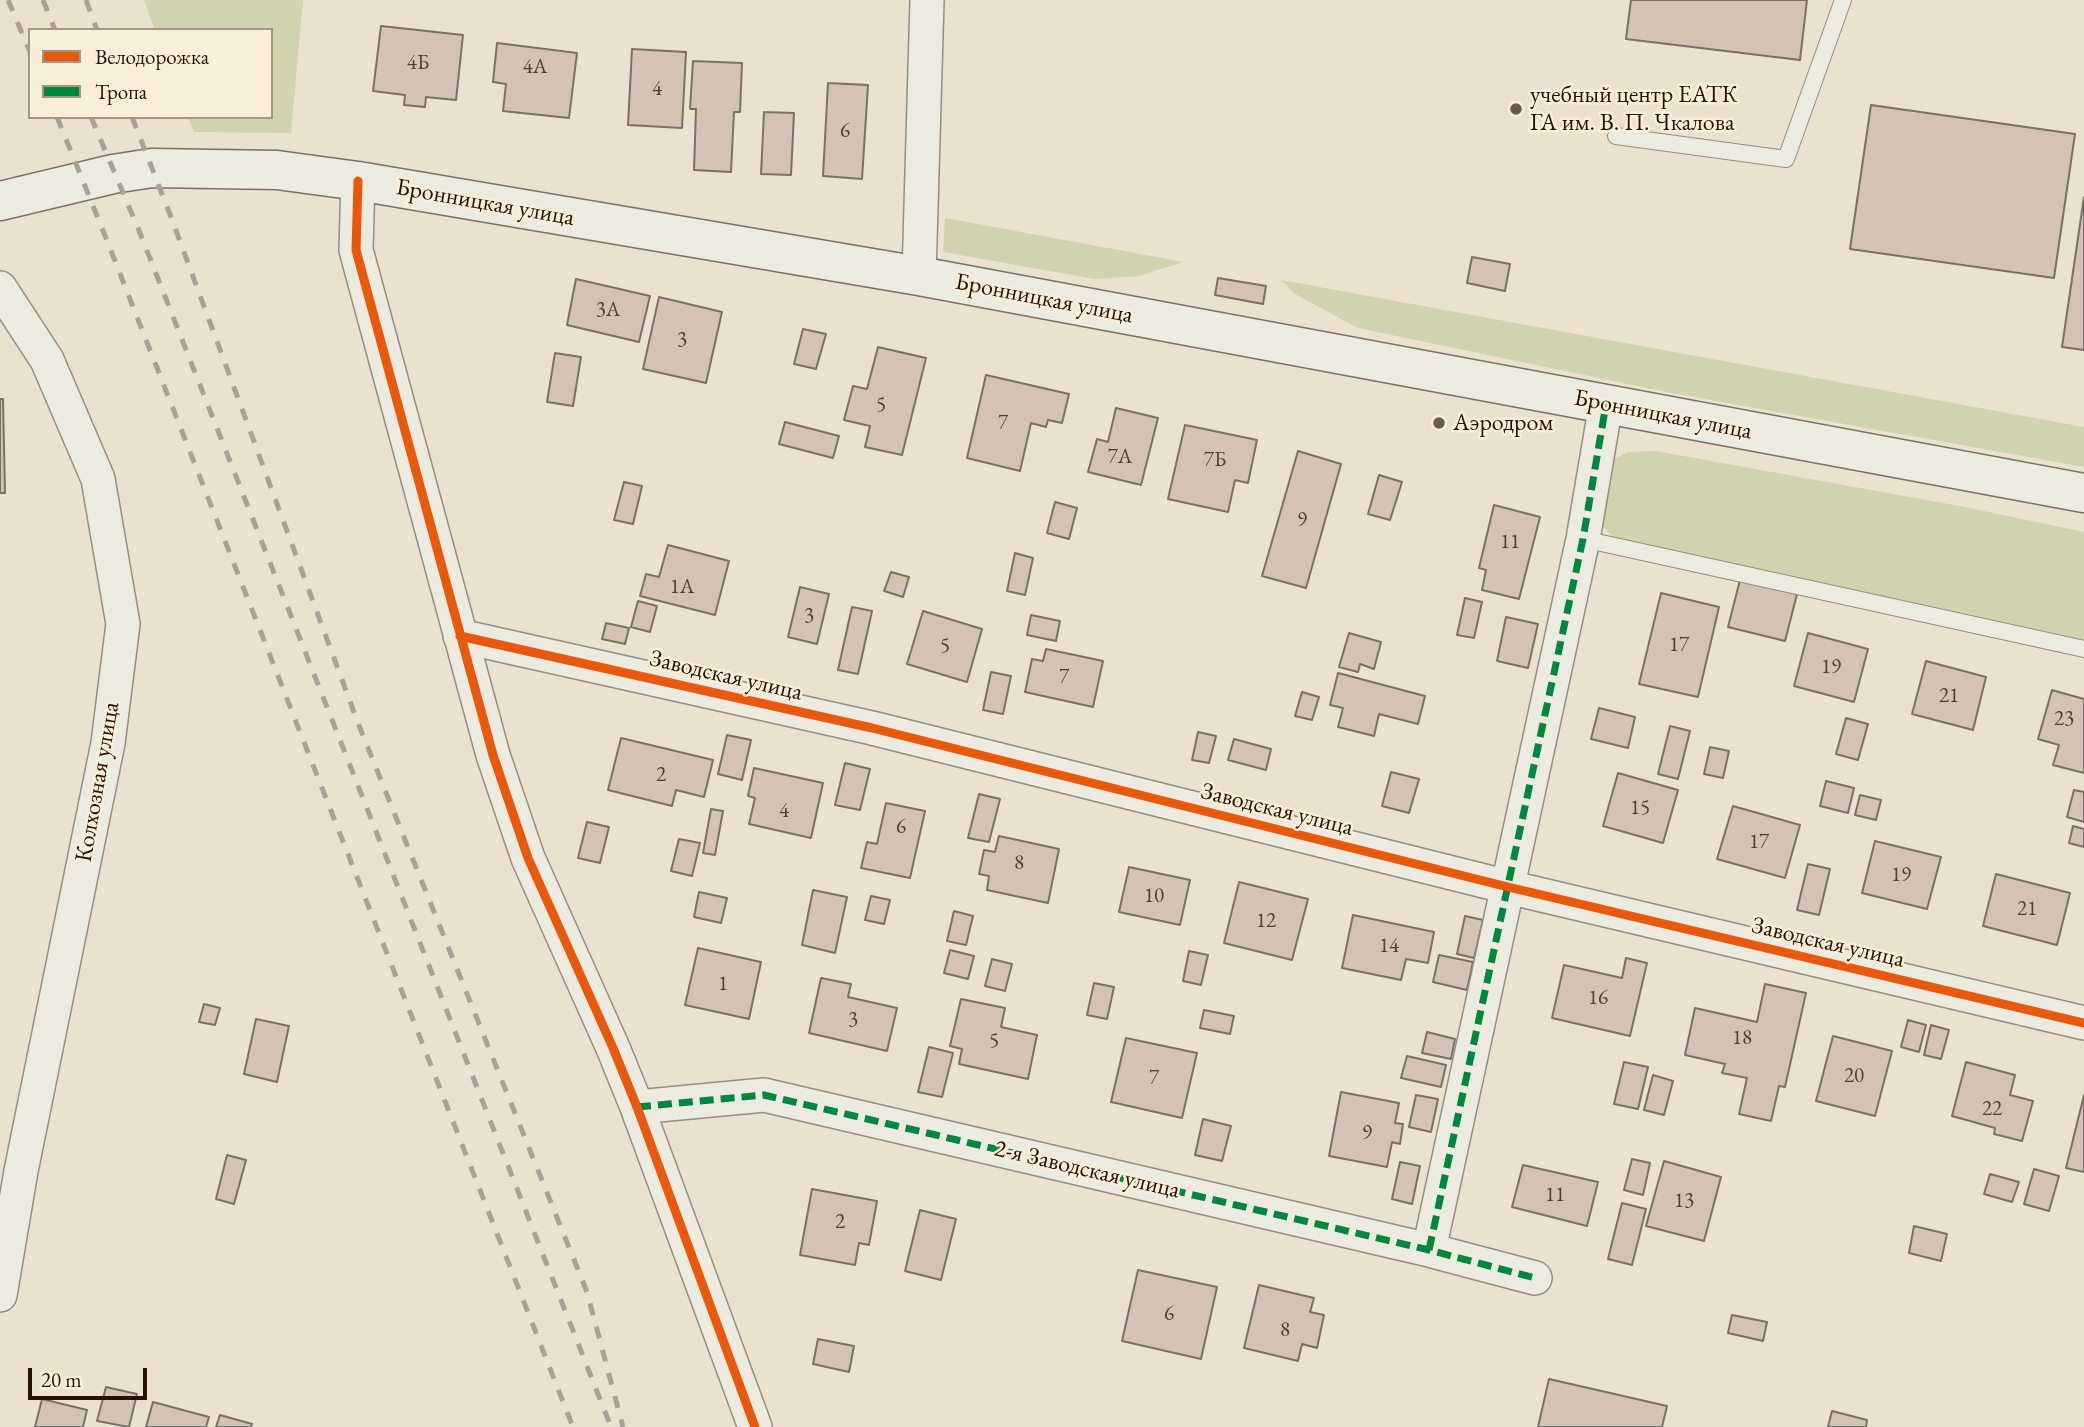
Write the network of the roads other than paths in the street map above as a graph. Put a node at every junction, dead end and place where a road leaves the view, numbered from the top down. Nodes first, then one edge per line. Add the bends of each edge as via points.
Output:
1 (927, 0) edge
2 (1843, 0) edge
3 (1616, 136) dead end
4 (358, 181) junction
5 (0, 201) edge
6 (919, 276) junction
7 (0, 288) edge
8 (1606, 404) junction
9 (2084, 493) edge
10 (1583, 539) junction
11 (460, 636) junction
12 (2084, 649) edge
13 (1508, 887) junction
14 (2084, 1023) edge
15 (637, 1107) junction
16 (1429, 1250) junction
17 (1535, 1278) dead end
18 (0, 1295) edge
19 (755, 1427) edge

1 - 6 street
2 - 3 lane via 1786,159
4 - 5 main road, Бронницкая улица via 277,170 152,169
4 - 6 main road, Бронницкая улица
4 - 11 street via 356,250
6 - 8 main road, Бронницкая улица
7 - 18 street, Колхозная улица via 47,360 98,479 123,624 108,743
8 - 9 main road, Бронницкая улица
8 - 10 street
10 - 12 lane
10 - 13 street
11 - 13 street, Заводская улица via 872,728
11 - 15 street via 528,858
13 - 14 street, Заводская улица
13 - 16 street
15 - 16 street, 2-я Заводская улица via 764,1095
15 - 19 street
16 - 17 street, 2-я Заводская улица

